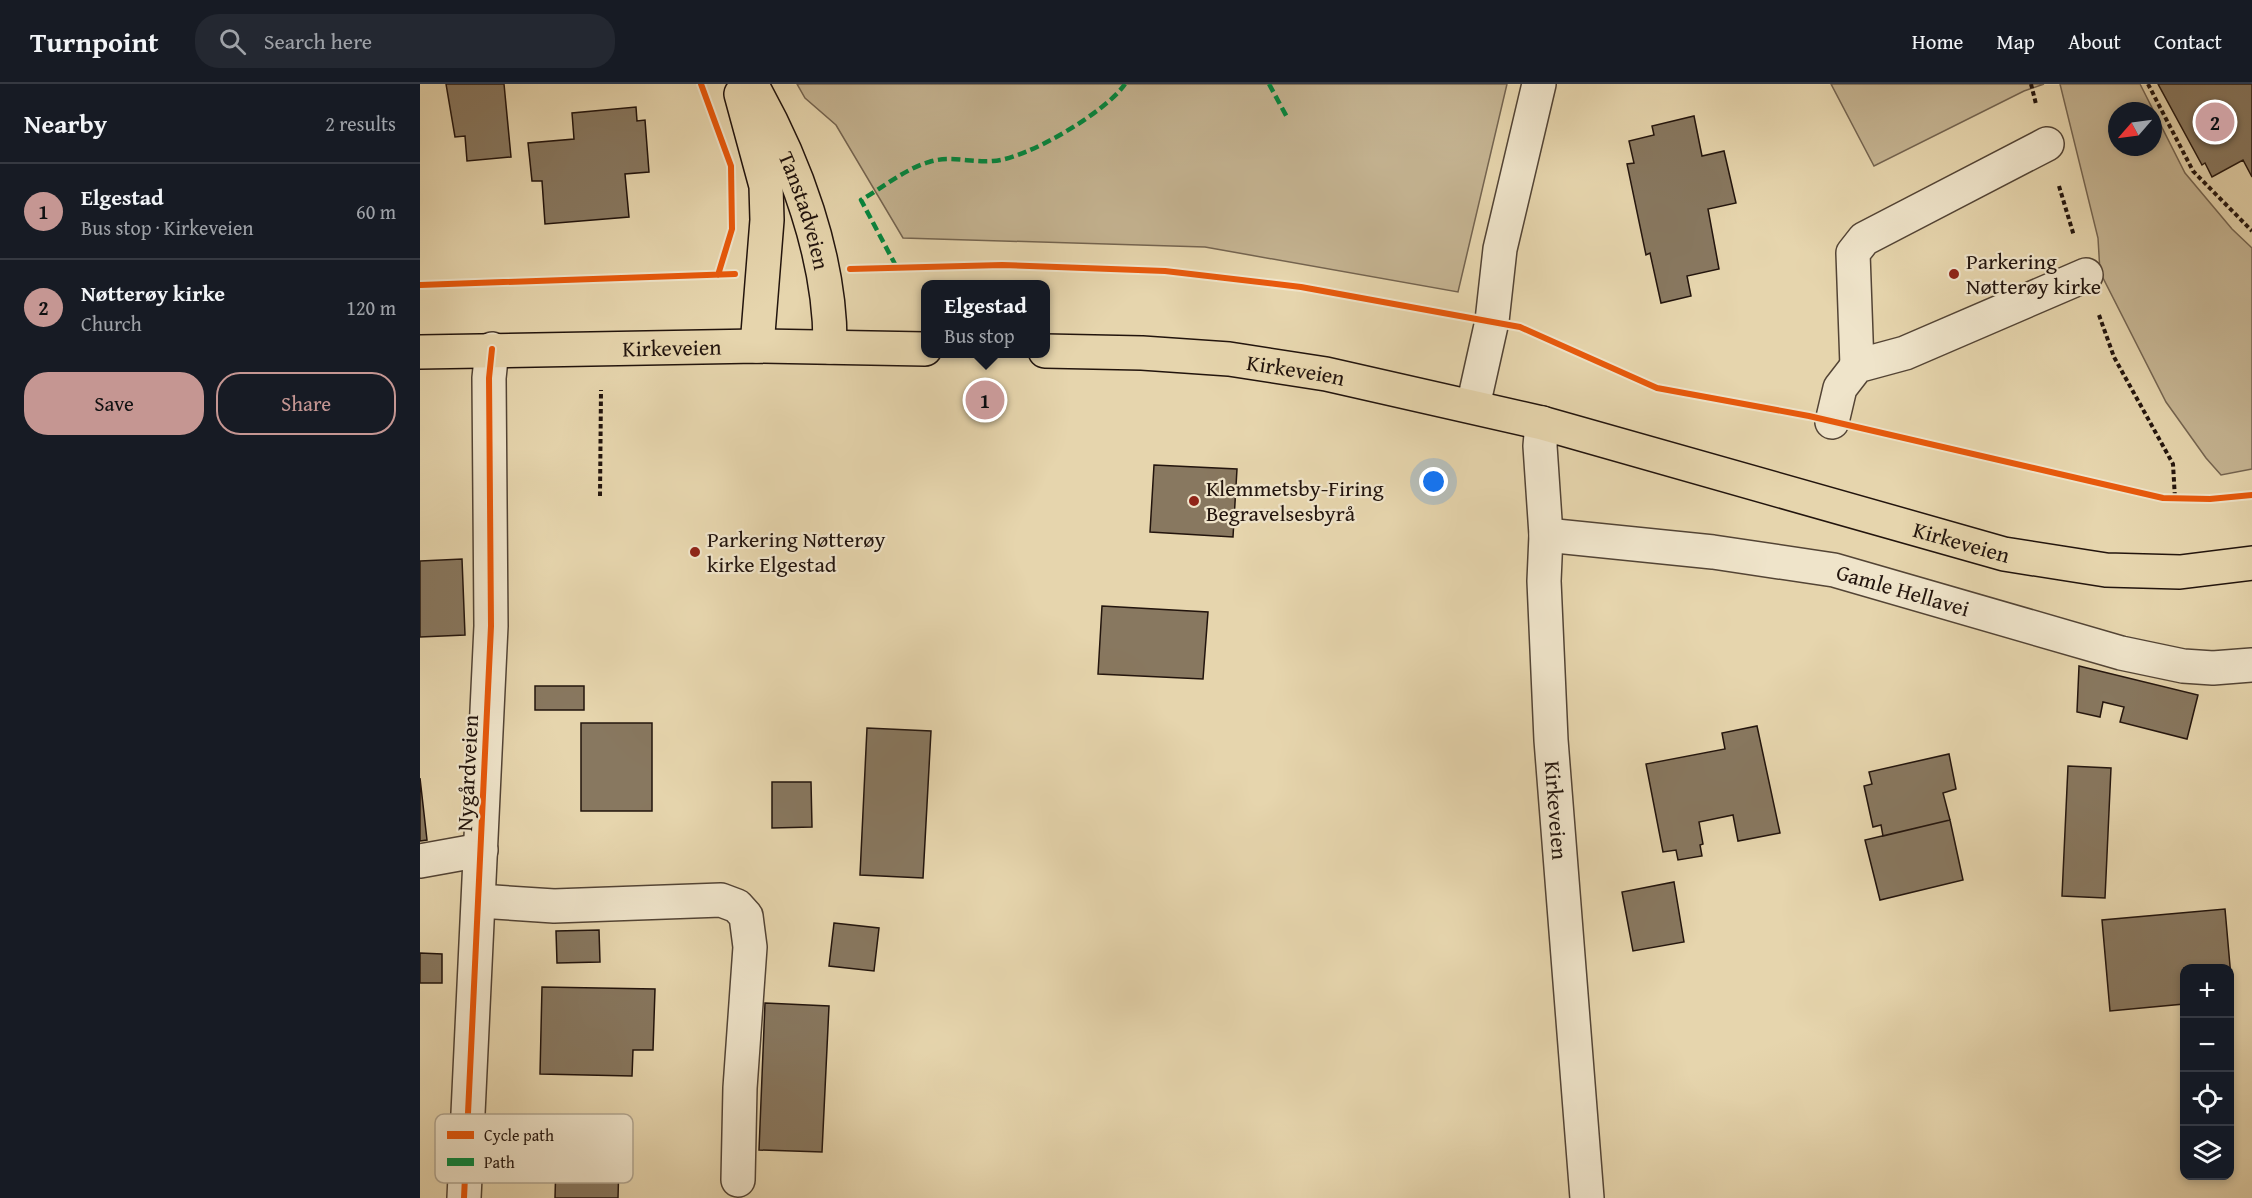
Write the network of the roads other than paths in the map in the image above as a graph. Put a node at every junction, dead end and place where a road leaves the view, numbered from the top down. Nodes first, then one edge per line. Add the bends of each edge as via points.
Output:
1 (738, 84) edge
2 (751, 84) edge
3 (1539, 84) edge
4 (2047, 144) dead end
5 (2086, 275) dead end
6 (757, 346) junction
7 (830, 347) junction
8 (492, 349) junction
9 (921, 349) edge
10 (1050, 351) edge
11 (420, 352) edge
12 (1857, 366) junction
13 (1473, 406) junction
14 (1832, 422) dead end
15 (1542, 423) junction
16 (1546, 536) junction
17 (2252, 563) edge
18 (2252, 665) edge
19 (481, 850) junction
20 (420, 861) edge
21 (479, 901) junction
22 (468, 1114) edge
23 (738, 1180) dead end
24 (465, 1183) edge
25 (464, 1198) edge
26 (1587, 1198) edge

1 - 6 main road, Tanstadveien via 766,186
2 - 7 main road, Tanstadveien via 790,163 825,270
3 - 13 street via 1500,249 1492,321
4 - 12 street via 1864,239 1853,253
5 - 12 street via 1905,352
6 - 7 main road, Kirkeveien
6 - 8 main road, Kirkeveien
7 - 9 main road, Kirkeveien
8 - 11 main road, Kirkeveien
8 - 19 street, Nygårdveien via 491,626
10 - 13 main road, Kirkeveien via 1229,359 1326,374
12 - 14 street via 1840,388
13 - 15 main road, Kirkeveien
15 - 16 street, Kirkeveien
15 - 17 main road, Kirkeveien via 2004,554 2106,570 2180,572
16 - 18 street, Gamle Hellavei via 1713,552 1834,570 2121,653 2183,666
16 - 26 street, Kirkeveien via 1544,581 1551,740
19 - 20 street
19 - 21 street, Nygårdveien
21 - 22 street, Nygårdveien
21 - 23 street via 554,906 721,900 737,906 746,916 750,947
24 - 25 street, Nygårdveien

